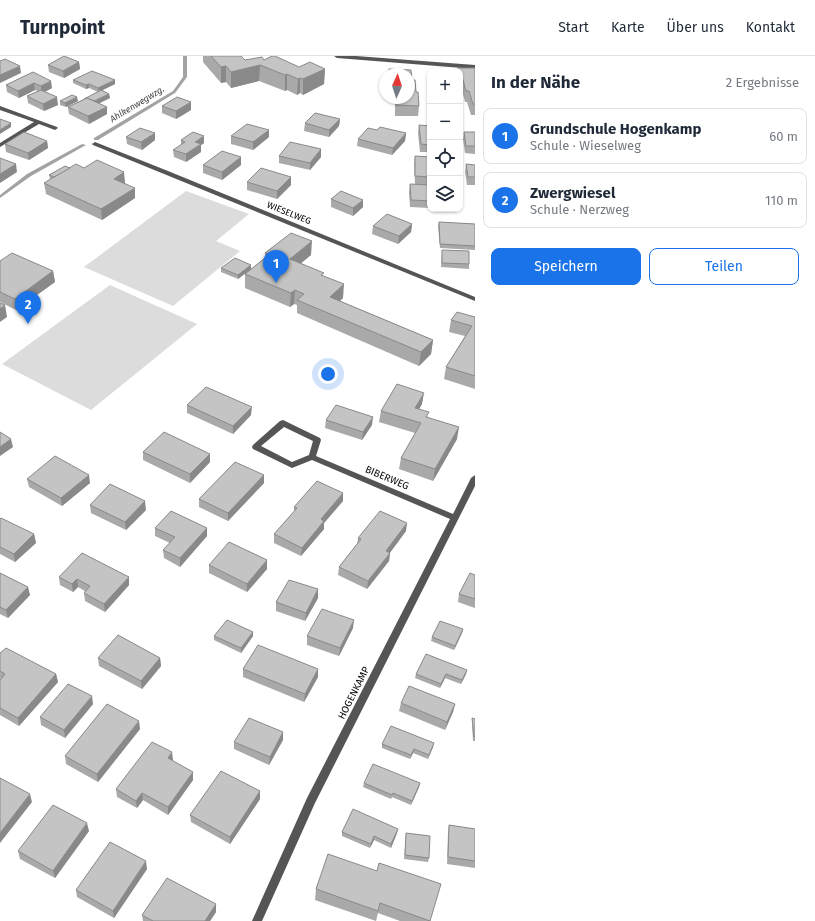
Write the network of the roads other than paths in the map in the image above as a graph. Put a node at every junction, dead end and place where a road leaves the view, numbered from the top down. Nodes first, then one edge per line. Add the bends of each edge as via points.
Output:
1 (337, 56) edge
2 (475, 67) edge
3 (0, 108) edge
4 (38, 122) junction
5 (55, 128) dead end
6 (95, 144) dead end
7 (0, 145) edge
8 (475, 299) edge
9 (312, 457) junction
10 (475, 478) edge
11 (455, 518) junction
12 (257, 921) edge

1 - 2 street
3 - 4 street
4 - 5 street
4 - 7 street
6 - 8 street, WIESELWEG
9 - 9 street via 292,465 256,447 283,423 317,440
9 - 11 street, BIBERWEG
10 - 11 street, HOGENKAMP
11 - 12 street, HOGENKAMP via 312,801

